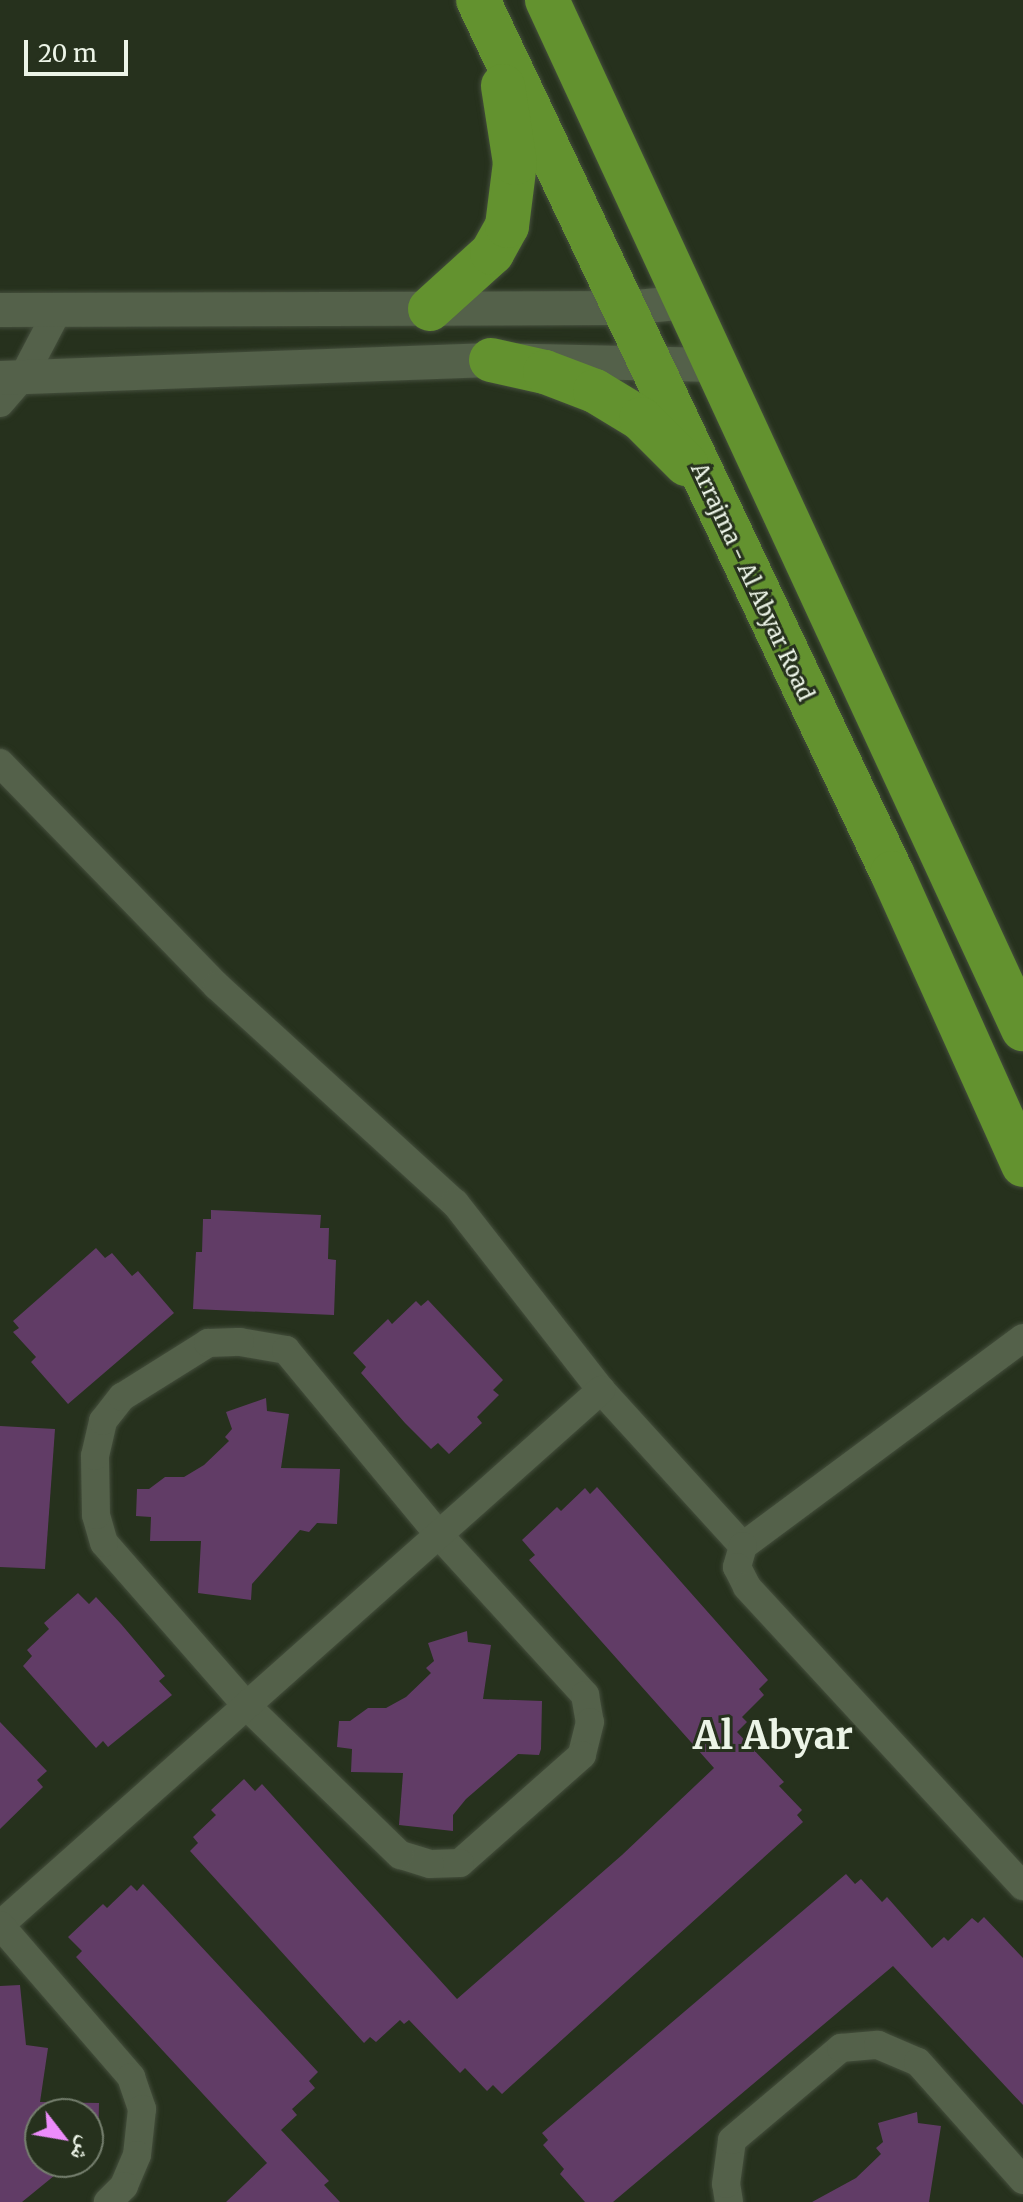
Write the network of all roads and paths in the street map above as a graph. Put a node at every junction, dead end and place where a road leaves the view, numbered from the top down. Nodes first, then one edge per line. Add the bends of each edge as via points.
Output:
1 (547, 0) edge
2 (485, 16) edge
3 (688, 302) junction
4 (625, 308) junction
5 (430, 309) junction
6 (0, 310) edge
7 (58, 310) junction
8 (491, 360) junction
9 (651, 362) junction
10 (715, 365) junction
11 (11, 378) edge
12 (0, 403) edge
13 (712, 500) junction
14 (0, 763) edge
15 (1023, 1029) edge
16 (1023, 1165) edge
17 (1023, 1338) edge
18 (601, 1390) junction
19 (439, 1535) junction
20 (743, 1546) junction
21 (246, 1705) junction
22 (1023, 1886) edge
23 (0, 1925) edge
24 (1023, 2180) edge
25 (108, 2202) edge
26 (729, 2202) edge

1 - 3 highway
2 - 4 highway, Arrajma - Al Abyar Road
2 - 5 highway via 510,123 515,192 492,253
3 - 4 street
3 - 10 highway
4 - 5 street
4 - 9 highway, Arrajma - Al Abyar Road
5 - 7 street
6 - 7 street
7 - 11 street
8 - 9 street
8 - 11 street
8 - 13 highway via 595,391 641,419 680,456
9 - 10 street
9 - 13 highway, Arrajma - Al Abyar Road
10 - 15 highway
11 - 12 street
13 - 16 highway, Arrajma - Al Abyar Road via 892,873
14 - 18 street via 217,986 455,1203
17 - 20 street
18 - 19 street
18 - 20 street
19 - 21 street
19 - 21 street via 585,1695 590,1722 582,1755 460,1863 430,1864 400,1855
19 - 21 street via 286,1350 208,1343 122,1397 103,1421 95,1456 96,1515 104,1543
20 - 22 street via 737,1567 747,1587
21 - 23 street
23 - 25 street via 131,2077 142,2109 137,2155 124,2186
24 - 26 street via 918,2062 878,2045 841,2048 732,2140

